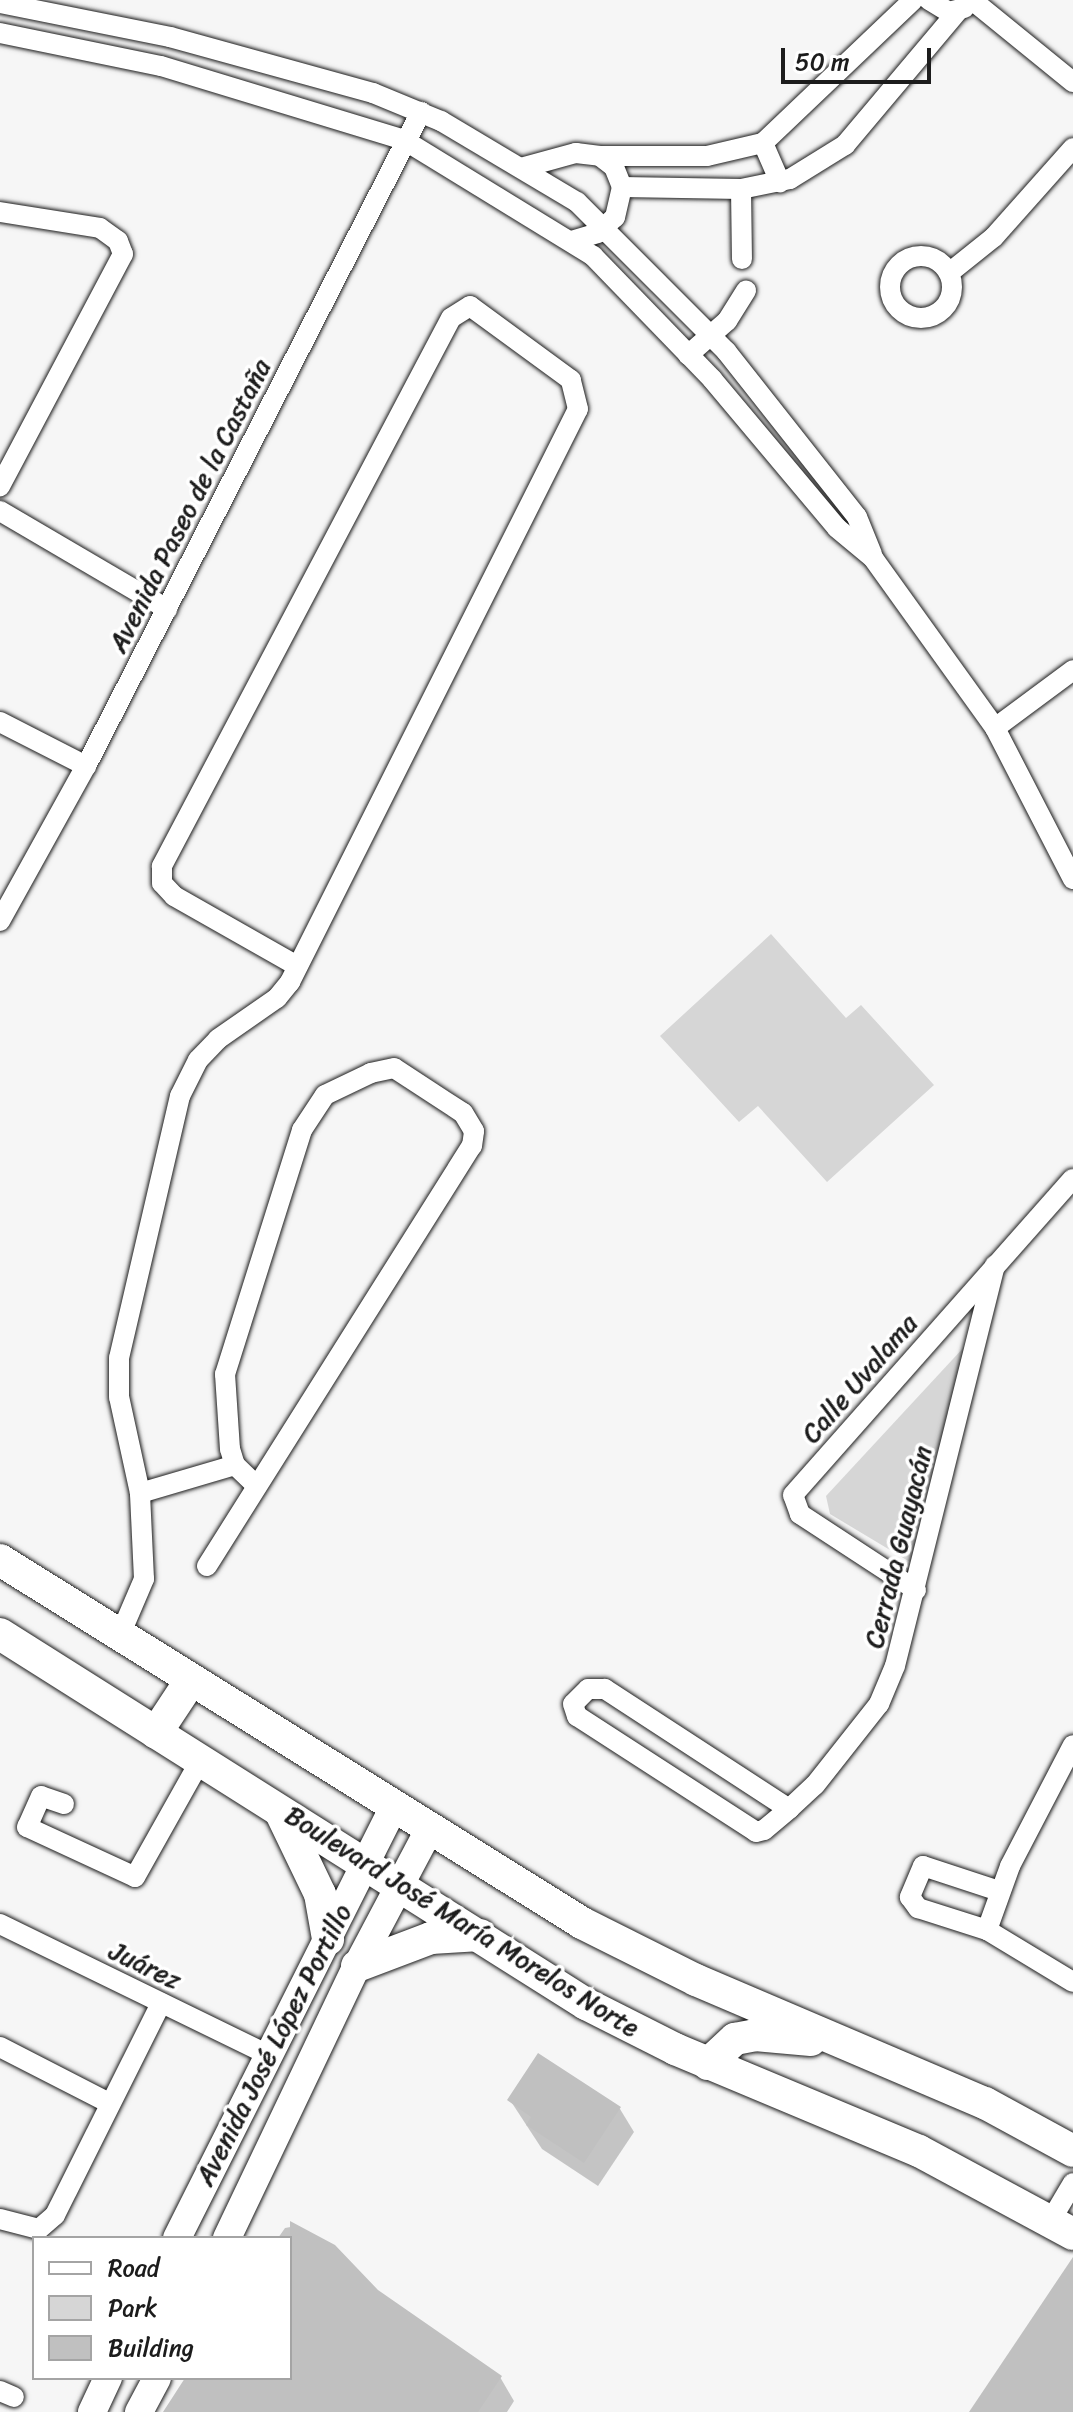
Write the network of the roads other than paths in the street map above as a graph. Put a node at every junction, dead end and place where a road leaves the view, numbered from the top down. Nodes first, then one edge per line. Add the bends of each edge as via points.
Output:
1 (913, 0) edge
2 (929, 0) edge
3 (0, 3) edge
4 (968, 4) edge
5 (0, 33) edge
6 (1073, 82) edge
7 (421, 112) junction
8 (404, 140) junction
9 (763, 143) junction
10 (1073, 148) edge
11 (600, 156) junction
12 (707, 156) junction
13 (521, 168) junction
14 (780, 182) junction
15 (622, 187) junction
16 (741, 189) junction
17 (710, 190) junction
18 (0, 212) edge
19 (608, 227) junction
20 (571, 241) junction
21 (742, 259) dead end
22 (949, 273) dead end
23 (746, 290) dead end
24 (710, 335) junction
25 (688, 355) junction
26 (0, 486) edge
27 (0, 511) edge
28 (873, 558) junction
29 (167, 609) junction
30 (1073, 670) edge
31 (0, 722) edge
32 (995, 728) junction
33 (86, 766) junction
34 (1073, 879) edge
35 (0, 921) edge
36 (297, 966) junction
37 (1073, 1179) edge
38 (995, 1265) junction
39 (235, 1465) junction
40 (256, 1485) junction
41 (139, 1487) junction
42 (0, 1560) edge
43 (207, 1566) dead end
44 (916, 1590) junction
45 (0, 1634) edge
46 (120, 1635) junction
47 (191, 1680) junction
48 (156, 1733) junction
49 (1073, 1745) edge
50 (200, 1761) junction
51 (64, 1804) dead end
52 (393, 1808) junction
53 (789, 1809) junction
54 (280, 1810) junction
55 (429, 1830) junction
56 (364, 1866) junction
57 (397, 1888) junction
58 (999, 1891) junction
59 (0, 1924) edge
60 (987, 1930) junction
61 (480, 1935) junction
62 (328, 1939) junction
63 (357, 1966) junction
64 (1073, 1982) edge
65 (161, 2003) junction
66 (845, 2045) junction
67 (0, 2047) edge
68 (268, 2055) junction
69 (708, 2064) junction
70 (109, 2103) junction
71 (1073, 2151) edge
72 (1073, 2183) edge
73 (0, 2219) edge
74 (1062, 2227) edge
75 (178, 2236) edge
76 (228, 2236) edge
77 (107, 2380) edge
78 (156, 2380) edge
79 (92, 2412) edge
80 (139, 2412) edge

1 - 9 street
2 - 4 street via 940,10
3 - 7 street via 80,16 253,58
4 - 6 street
4 - 14 street via 845,145
5 - 8 street via 161,66
7 - 8 street, Avenida Paseo de la Castaña
7 - 13 street
8 - 20 street
8 - 29 street, Avenida Paseo de la Castaña
9 - 12 street
9 - 14 street
10 - 22 street via 994,237
11 - 12 street
11 - 13 street via 576,153
11 - 15 street via 614,167
12 - 17 street
13 - 19 street
14 - 16 street
15 - 17 street
15 - 19 street via 621,204
16 - 17 street
16 - 21 street
18 - 26 street via 100,228 118,241 123,254
19 - 20 street
19 - 24 street
20 - 25 street via 612,272
23 - 24 street via 737,309
24 - 25 street
24 - 28 street via 857,517
25 - 28 street via 837,528
27 - 29 street
28 - 32 street
29 - 33 street, Avenida Paseo de la Castaña
30 - 32 street
31 - 33 street
32 - 34 street
33 - 35 street, Avenida Paseo de la Castaña
36 - 36 street via 578,409 571,380 470,306 451,318 162,866 162,883 174,896
36 - 41 street via 277,998 198,1060 180,1096 119,1358 119,1397
37 - 38 street, Calle Uvalama
38 - 44 street, Cerrada Guayacán
38 - 44 street, Calle Uvalama via 793,1495 800,1514
39 - 40 street
39 - 40 street via 224,1411 225,1374 302,1130 325,1095 394,1068 463,1113 474,1131 472,1146
39 - 41 street
40 - 43 street
41 - 46 street via 144,1579
42 - 46 main road
44 - 53 street, Cerrada Guayacán via 879,1704 840,1756
45 - 48 main road, Boulevard José María Morelos Norte
46 - 47 main road
47 - 48 main road
47 - 52 main road
48 - 50 main road, Boulevard José María Morelos Norte
49 - 58 street
50 - 51 street via 135,1877 27,1827 41,1796
50 - 54 main road, Boulevard José María Morelos Norte
52 - 55 main road
52 - 56 main road, Avenida José López Portillo
53 - 53 street, Cerrada Guayacán via 605,1689 588,1689 573,1704 577,1716 751,1831 764,1830
54 - 56 main road, Boulevard José María Morelos Norte
54 - 62 main road via 320,1894
55 - 57 main road, Avenida José López Portillo
55 - 66 main road via 640,1954
56 - 57 main road, Boulevard José María Morelos Norte
56 - 62 main road, Avenida José López Portillo
57 - 61 main road, Boulevard José María Morelos Norte
57 - 63 main road, Avenida José López Portillo
58 - 60 street
58 - 60 street via 930,1866 923,1866 911,1889 911,1904
59 - 65 street, Juárez
60 - 64 street
61 - 63 main road via 431,1938
61 - 69 main road, Boulevard José María Morelos Norte via 586,2004
62 - 68 main road, Avenida José López Portillo
63 - 76 main road, Avenida José López Portillo
65 - 68 street, Juárez
65 - 70 street
66 - 69 main road via 755,2035 735,2039
66 - 71 main road via 985,2103
67 - 70 street
68 - 75 main road, Avenida José López Portillo
69 - 74 main road, Boulevard José María Morelos Norte via 919,2151
70 - 73 street via 48,2224 28,2229
72 - 74 street
77 - 79 main road
78 - 80 main road

